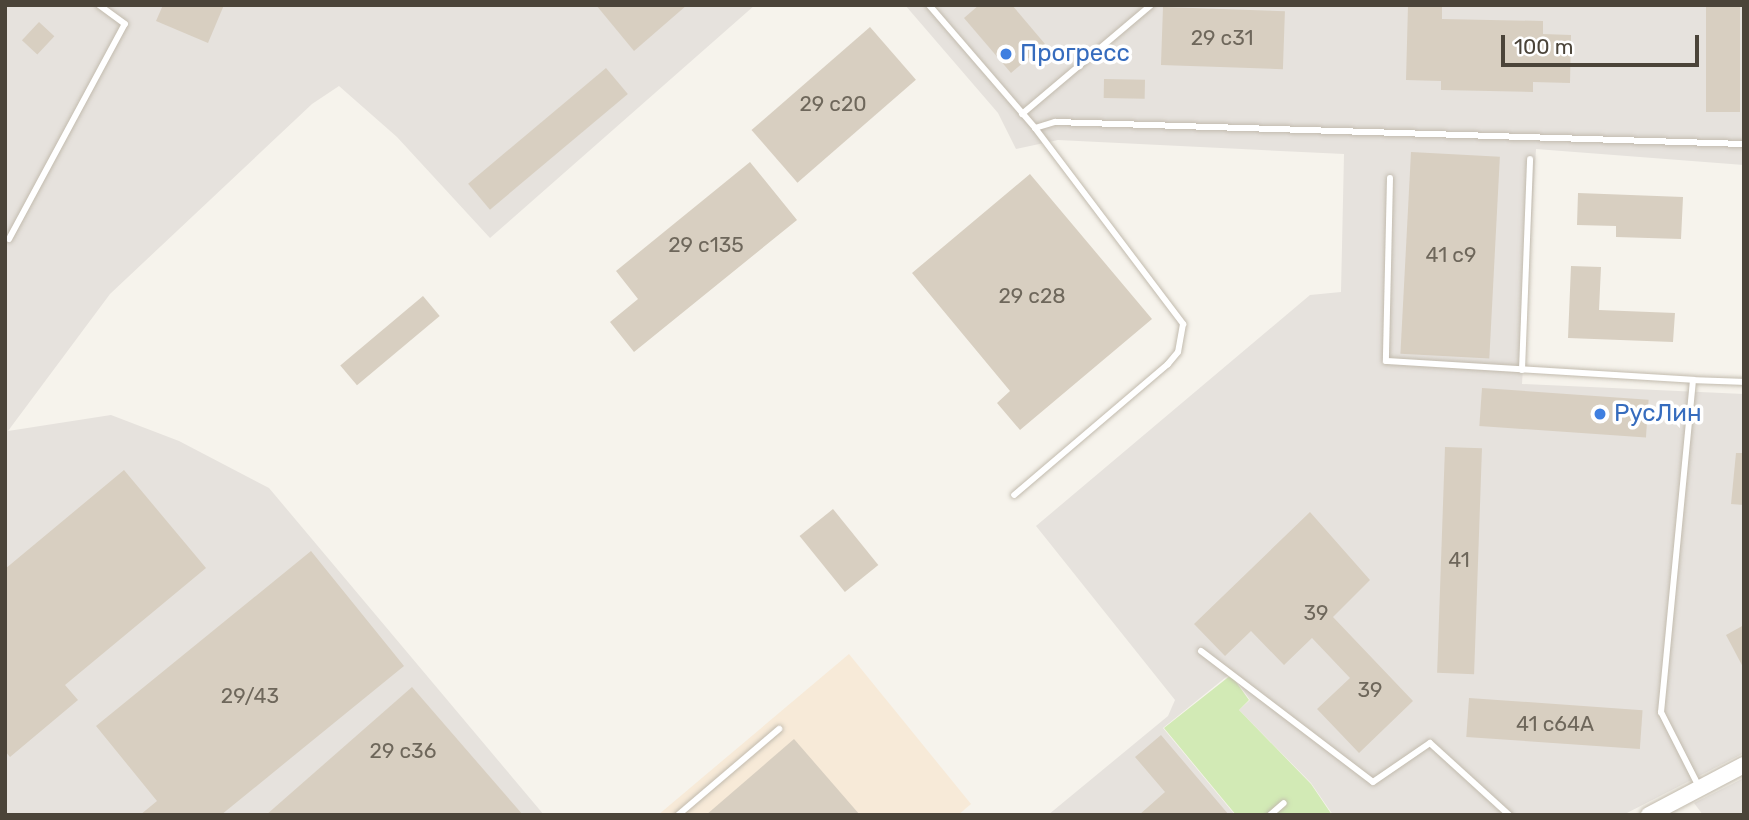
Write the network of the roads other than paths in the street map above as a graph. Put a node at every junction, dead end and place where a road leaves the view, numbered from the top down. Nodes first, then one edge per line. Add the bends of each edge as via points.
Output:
1 (99, 5) edge
2 (929, 5) edge
3 (1151, 5) edge
4 (1023, 114) junction
5 (1035, 128) junction
6 (1744, 144) edge
7 (1530, 159) dead end
8 (1390, 178) dead end
9 (9, 239) dead end
10 (1522, 370) junction
11 (1693, 380) junction
12 (1744, 382) edge
13 (1014, 495) dead end
14 (1201, 651) dead end
15 (779, 729) dead end
16 (1744, 765) edge
17 (1700, 789) junction
18 (1284, 803) dead end
19 (678, 815) edge
20 (1270, 815) edge
21 (1509, 815) edge
22 (1649, 815) edge

1 - 9 lane via 125,24
2 - 4 lane
3 - 4 lane
4 - 5 lane
5 - 6 lane via 1055,122
5 - 13 lane via 1175,310 1183,324 1183,338 1168,364
7 - 10 lane
8 - 10 lane via 1386,362
10 - 11 lane
11 - 12 lane
11 - 17 lane via 1661,712
14 - 21 lane via 1373,782 1430,743
15 - 19 lane
16 - 17 street
17 - 22 street
18 - 20 lane

